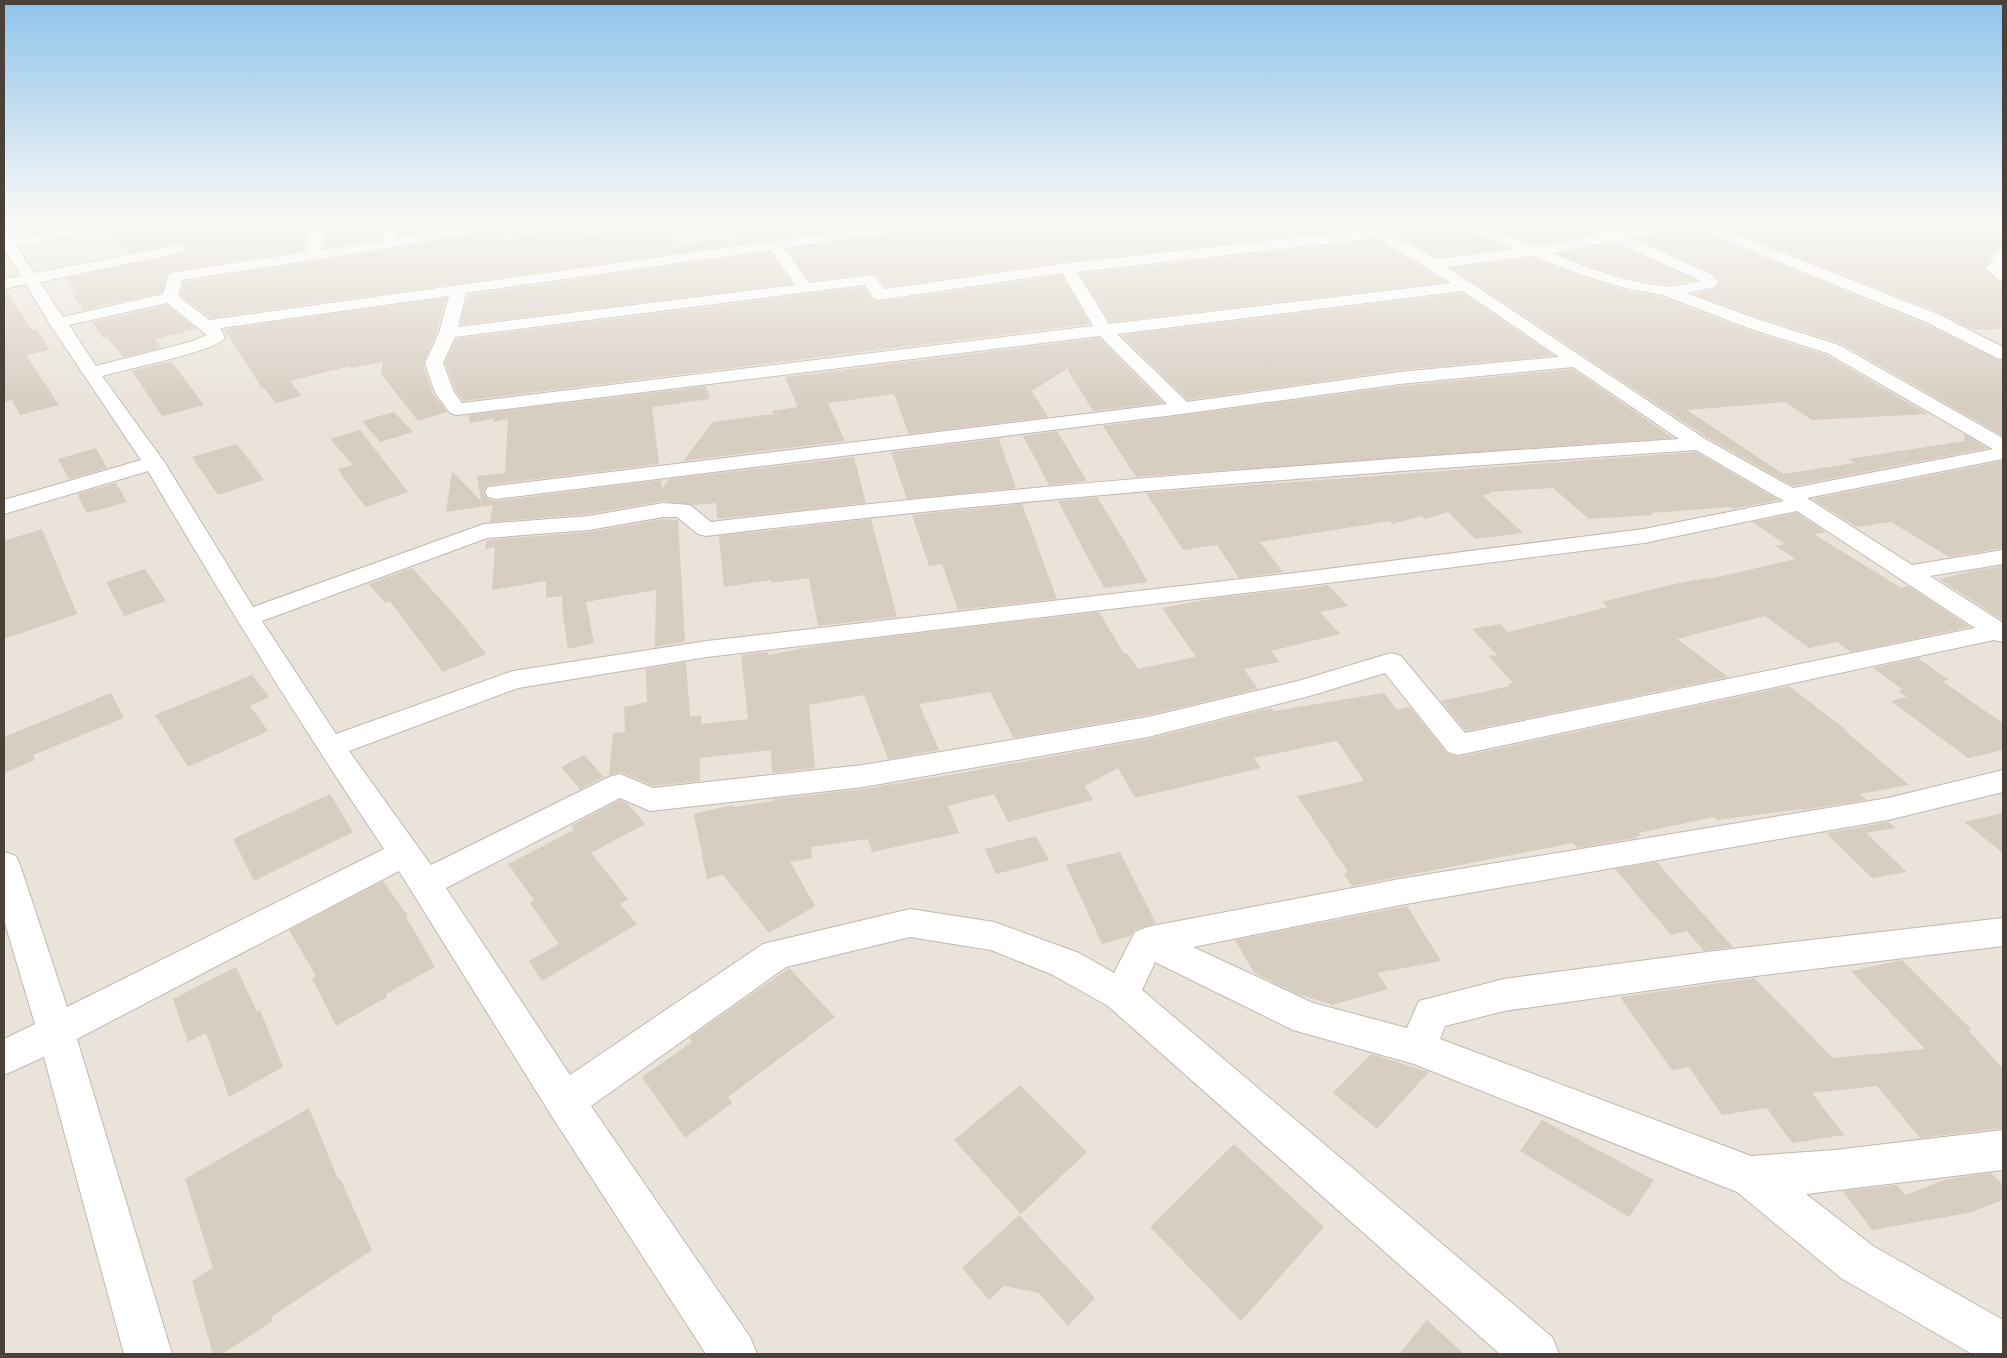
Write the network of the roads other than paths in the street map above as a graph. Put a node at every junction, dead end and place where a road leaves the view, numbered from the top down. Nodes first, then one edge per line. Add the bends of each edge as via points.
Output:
1 (17, 282) edge
2 (173, 282) edge
3 (507, 282) edge
4 (801, 282) edge
5 (851, 282) edge
6 (871, 282) edge
7 (967, 282) edge
8 (1075, 282) edge
9 (1460, 282) edge
10 (1623, 282) edge
11 (1710, 282) edge
12 (1843, 282) edge
13 (1465, 286) junction
14 (805, 288) junction
15 (459, 289) junction
16 (1668, 291) junction
17 (170, 297) junction
18 (57, 322) junction
19 (206, 325) junction
20 (1103, 329) junction
21 (448, 333) junction
22 (2003, 354) edge
23 (1576, 361) junction
24 (91, 374) junction
25 (1182, 408) junction
26 (1700, 444) junction
27 (2003, 446) edge
28 (2003, 453) edge
29 (154, 463) junction
30 (496, 492) dead end
31 (1796, 499) junction
32 (4, 508) edge
33 (2003, 557) edge
34 (1907, 573) junction
35 (247, 618) junction
36 (2000, 632) edge
37 (330, 747) junction
38 (2003, 781) edge
39 (404, 854) junction
40 (4, 865) edge
41 (425, 883) junction
42 (2003, 932) edge
43 (1147, 942) junction
44 (1120, 995) junction
45 (56, 1032) junction
46 (1417, 1048) junction
47 (4, 1058) edge
48 (565, 1102) junction
49 (2003, 1150) edge
50 (1751, 1177) junction
51 (2003, 1346) edge
52 (148, 1354) edge
53 (733, 1354) edge
54 (1534, 1354) edge

1 - 18 street
2 - 17 street
3 - 15 street
4 - 14 street
5 - 14 street
6 - 7 street via 879,295
8 - 20 street
9 - 13 street
10 - 16 street
11 - 16 street
12 - 22 street via 1932,318
13 - 20 street
13 - 23 street
14 - 21 street
15 - 19 street
15 - 21 street
16 - 27 street via 1832,350
17 - 18 street
17 - 19 street
18 - 24 street
19 - 24 street via 215,332 216,338
20 - 21 street via 457,409 445,393 434,363
20 - 25 street
23 - 25 street via 1400,378
23 - 26 street
24 - 29 street
25 - 30 street
26 - 31 street
26 - 35 street via 1012,495 706,528 682,510 663,510 589,523 484,530
28 - 31 street
29 - 32 street
29 - 35 street
31 - 34 street
31 - 37 street via 1644,536 707,648 523,678
33 - 34 street
34 - 36 street
35 - 37 street
36 - 41 street via 1458,745 1391,662 1303,689 1148,727 863,776 650,800 620,785
37 - 39 street
38 - 43 street via 1888,810 1400,892
39 - 41 street
39 - 45 street
40 - 45 street
41 - 48 street
42 - 46 street via 1715,966 1504,996 1432,1013
43 - 44 street
43 - 46 street via 1306,1018
44 - 48 street via 1066,964 994,936 910,923 776,954
44 - 54 street
45 - 47 street
45 - 52 street
46 - 50 street
48 - 53 street
49 - 50 street via 1835,1171
50 - 51 street via 1857,1262

